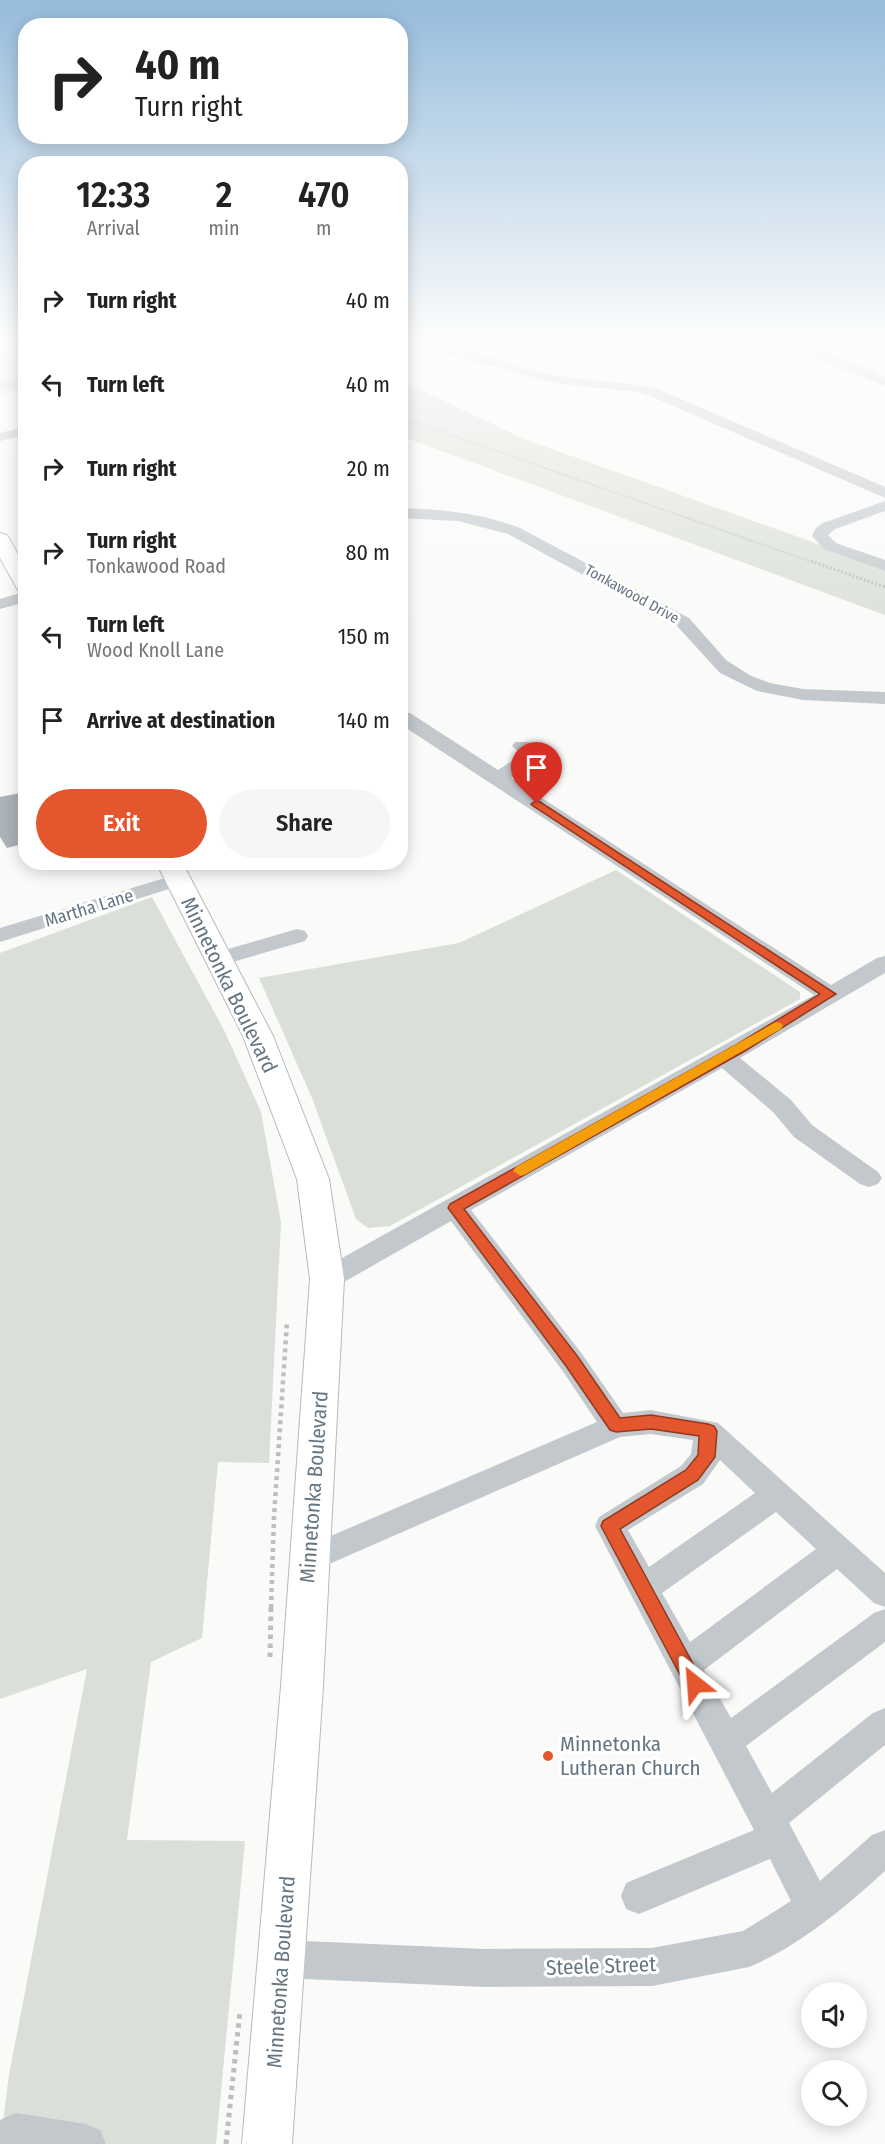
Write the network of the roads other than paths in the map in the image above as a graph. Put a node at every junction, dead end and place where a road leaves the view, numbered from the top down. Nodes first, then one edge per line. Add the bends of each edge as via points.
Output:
1 (770, 443) edge
2 (885, 493) edge
3 (885, 506) edge
4 (408, 513) edge
5 (0, 539) edge
6 (885, 566) edge
7 (18, 573) edge
8 (18, 598) edge
9 (0, 604) edge
10 (885, 698) edge
11 (408, 720) edge
12 (522, 746) dead end
13 (498, 778) junction
14 (173, 871) edge
15 (0, 935) edge
16 (297, 936) dead end
17 (219, 959) junction
18 (885, 963) edge
19 (829, 994) junction
20 (724, 1058) junction
21 (869, 1178) dead end
22 (455, 1208) junction
23 (327, 1278) junction
24 (616, 1426) junction
25 (708, 1431) junction
26 (777, 1494) junction
27 (838, 1550) junction
28 (309, 1559) junction
29 (643, 1589) junction
30 (885, 1593) edge
31 (885, 1623) edge
32 (685, 1665) junction
33 (885, 1724) edge
34 (725, 1742) junction
35 (772, 1828) junction
36 (885, 1847) edge
37 (639, 1896) dead end
38 (815, 1908) junction
39 (282, 1959) junction
40 (260, 2140) edge
41 (0, 2141) edge
42 (86, 2144) edge

1 - 2 street
3 - 6 street via 829,526 820,536 830,546
4 - 10 street, Tonkawood Drive via 454,515 514,531 683,622 699,637 712,658 747,681 798,695
5 - 7 main road
8 - 9 street
11 - 13 street
12 - 13 street via 530,752 526,760
13 - 19 street
14 - 15 street, Martha Lane
14 - 17 main road, Minnetonka Boulevard
16 - 17 street
17 - 23 main road, Minnetonka Boulevard via 258,1036 313,1179
18 - 19 street
19 - 20 street
20 - 21 street via 782,1106 803,1131
20 - 22 street
22 - 23 street
22 - 24 street
23 - 28 main road, Minnetonka Boulevard
24 - 25 street via 651,1422
24 - 28 street
25 - 26 street
25 - 29 street via 706,1457 692,1475 610,1526
26 - 27 street
26 - 29 street
27 - 30 street
27 - 32 street
28 - 39 main road, Minnetonka Boulevard
29 - 32 street
31 - 34 street
32 - 34 street
33 - 35 street
34 - 35 street
35 - 37 street
35 - 38 street
36 - 38 street, Steele Street
38 - 39 street, Steele Street via 749,1948 652,1967 485,1968
39 - 40 main road, Minnetonka Boulevard
41 - 42 street via 16,2133

